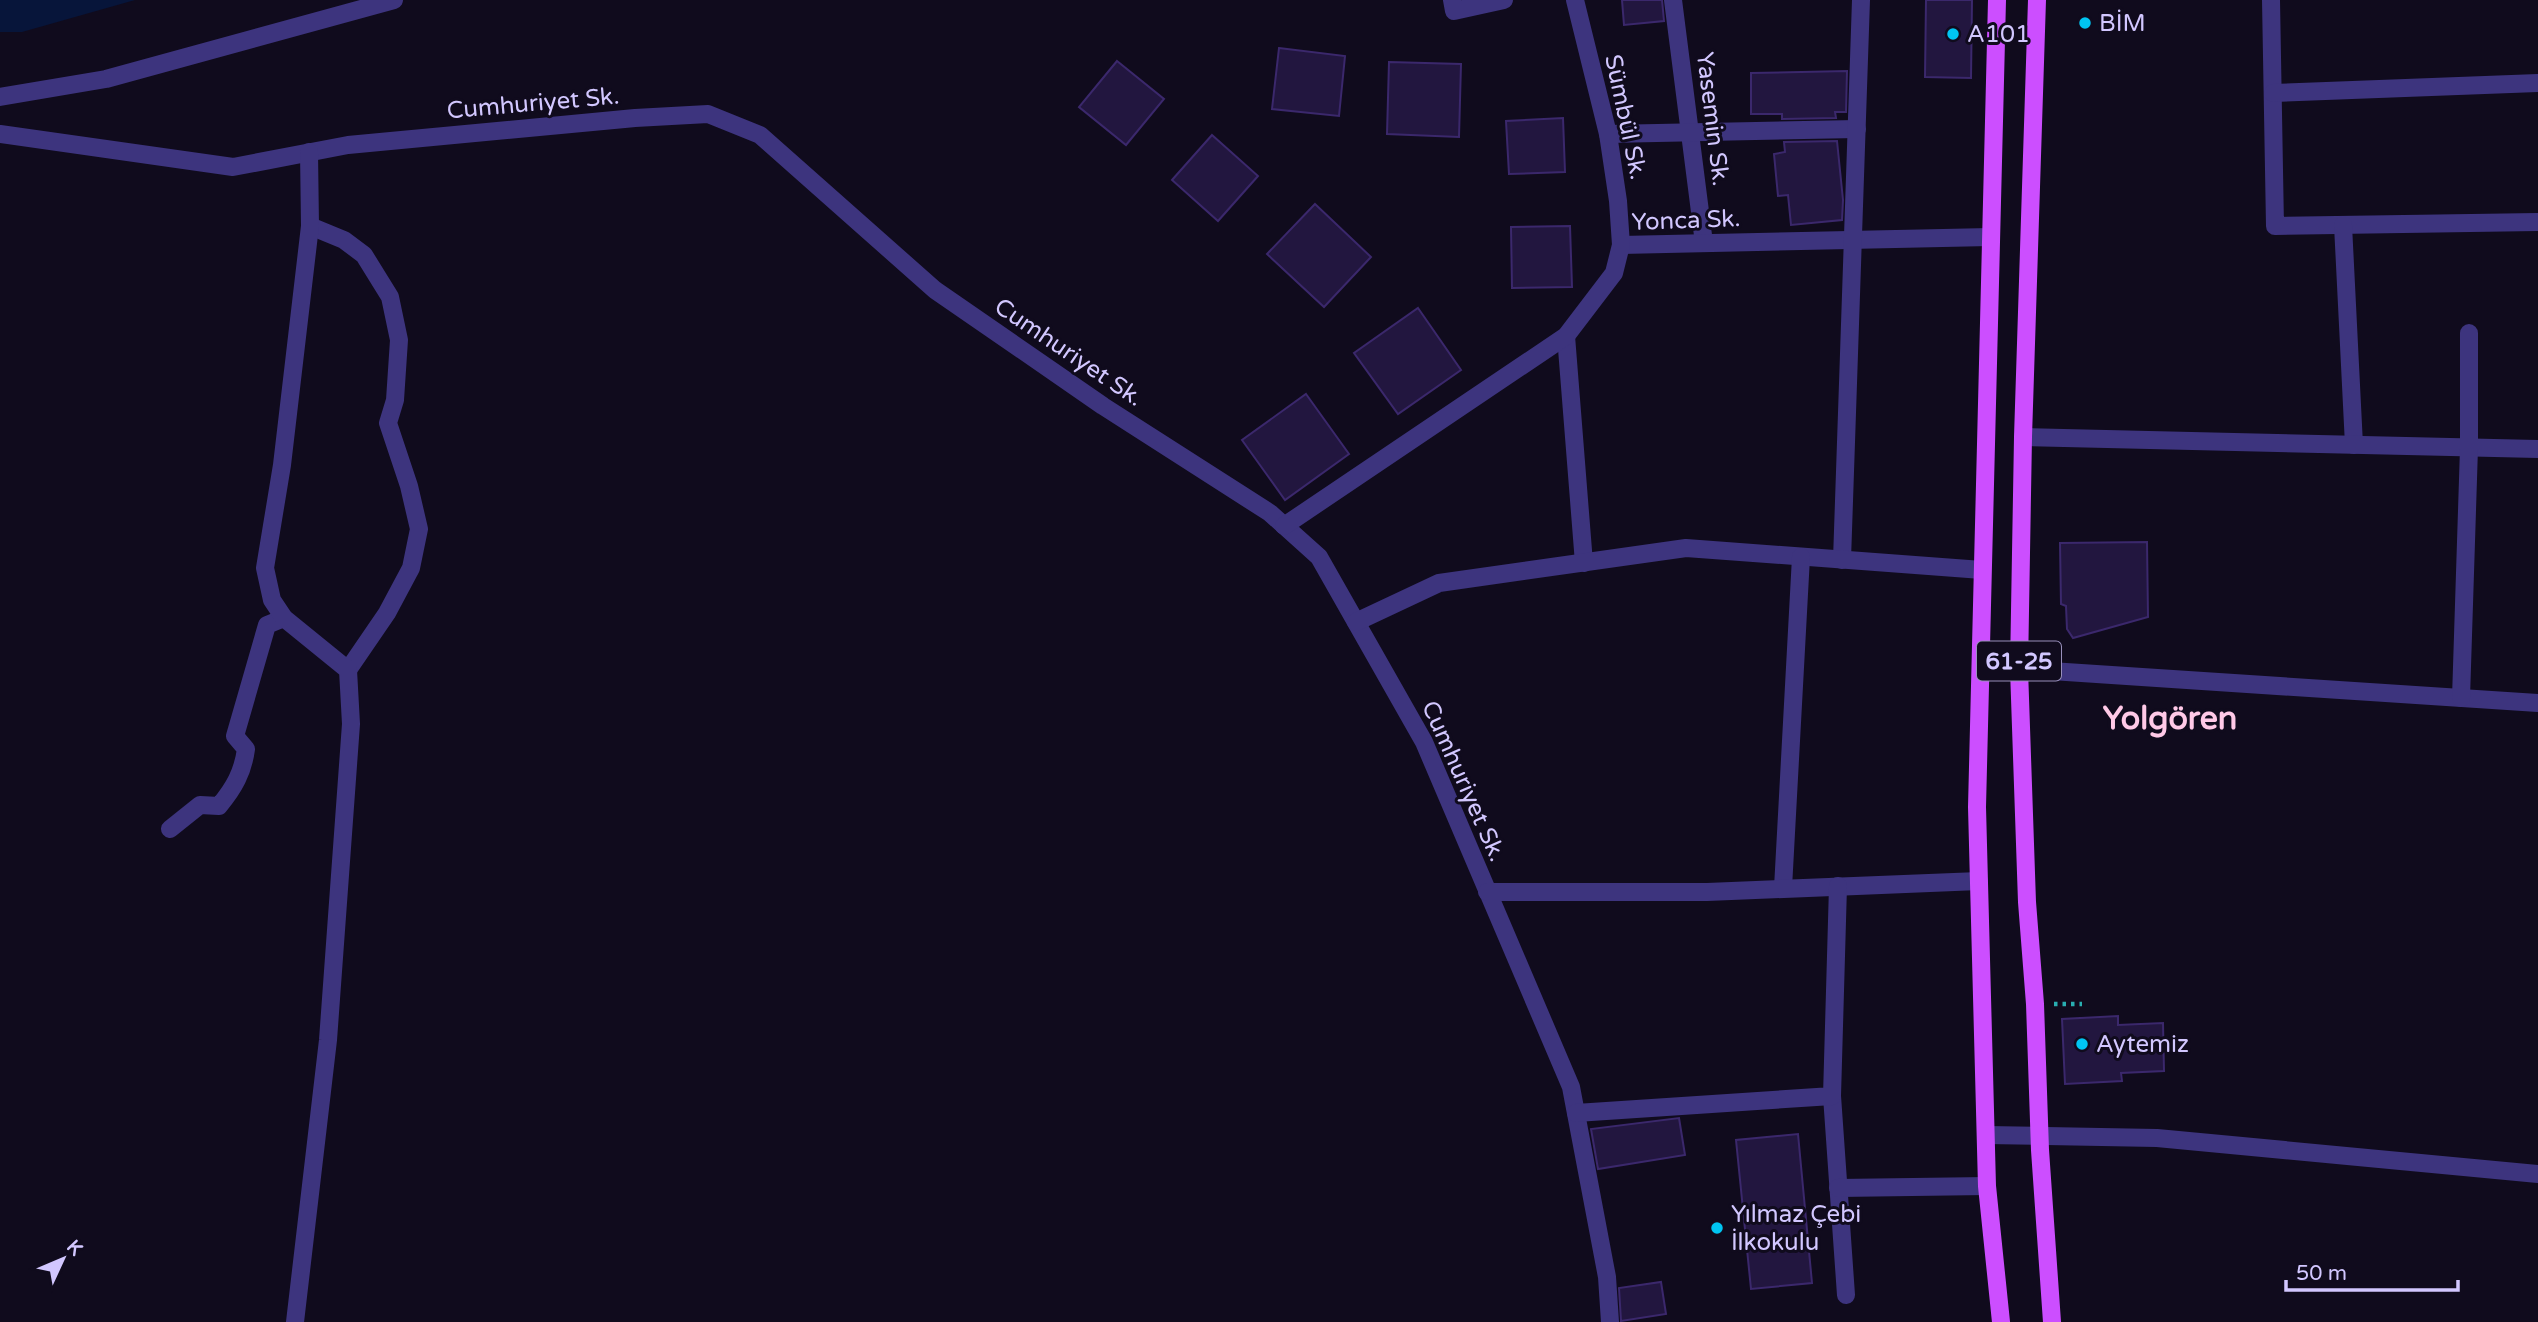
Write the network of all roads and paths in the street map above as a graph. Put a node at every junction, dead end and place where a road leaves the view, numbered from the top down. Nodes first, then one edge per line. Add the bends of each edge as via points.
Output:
1 (394, 0) edge
2 (1452, 0) edge
3 (1504, 0) edge
4 (1576, 0) edge
5 (1673, 0) edge
6 (1861, 0) edge
7 (1997, 0) edge
8 (2037, 0) edge
9 (2271, 0) edge
10 (2538, 83) edge
11 (2273, 93) junction
12 (0, 97) edge
13 (1857, 129) junction
14 (1690, 132) junction
15 (0, 134) edge
16 (1608, 134) junction
17 (309, 152) junction
18 (2538, 222) edge
19 (2343, 225) junction
20 (310, 226) junction
21 (1990, 237) junction
22 (1853, 240) junction
23 (1704, 243) junction
24 (1621, 245) junction
25 (2469, 333) dead end
26 (1566, 336) junction
27 (2023, 437) junction
28 (2354, 445) junction
29 (2469, 448) junction
30 (2538, 449) edge
31 (1284, 526) junction
32 (1801, 557) junction
33 (1842, 560) junction
34 (1584, 563) junction
35 (1982, 570) junction
36 (284, 618) junction
37 (1356, 622) junction
38 (2020, 669) junction
39 (348, 670) junction
40 (2461, 698) junction
41 (2538, 703) edge
42 (170, 828) dead end
43 (1979, 881) junction
44 (1838, 886) junction
45 (1783, 888) junction
46 (1488, 892) junction
47 (1832, 1096) junction
48 (1576, 1113) junction
49 (1986, 1135) junction
50 (2039, 1136) junction
51 (2538, 1174) edge
52 (1987, 1186) junction
53 (1838, 1188) junction
54 (1846, 1295) dead end
55 (295, 1322) edge
56 (1610, 1322) edge
57 (2001, 1322) edge
58 (2052, 1322) edge

1 - 12 street via 106,79
2 - 3 street via 1454,10
4 - 16 street, Sümbül Sk.
5 - 14 street, Yasemin Sk.
6 - 13 street
7 - 21 main road, 61-25
8 - 27 main road, 61-25
9 - 11 street
10 - 11 street
11 - 19 street via 2275,226
13 - 14 street
13 - 22 street
14 - 16 street
14 - 23 street, Yasemin Sk.
15 - 17 street, Cumhuriyet Sk. via 233,167
16 - 24 street, Sümbül Sk.
17 - 20 street
17 - 31 street, Cumhuriyet Sk. via 375,142 708,114 760,135 935,290
18 - 19 street
19 - 28 street
20 - 36 street via 265,568 272,600
20 - 39 street via 344,240 364,255 390,297 399,340 388,423 419,529 411,568
21 - 22 street, Yonca Sk.
21 - 35 main road, 61-25
22 - 23 street, Yonca Sk.
22 - 33 street
23 - 24 street, Yonca Sk.
24 - 26 street, Yonca Sk. via 1614,273
25 - 29 street
26 - 31 street, Yonca Sk.
26 - 34 street
27 - 28 street
27 - 38 main road, 61-25
28 - 29 street
29 - 30 street
29 - 40 street
31 - 37 street, Cumhuriyet Sk. via 1319,557
32 - 33 street
32 - 34 street via 1686,548
32 - 45 street
33 - 35 street
34 - 37 street via 1439,583
35 - 43 main road, 61-25
36 - 39 street
36 - 42 street via 267,625 235,736 246,749 231,792 219,806 200,805
37 - 46 street, Cumhuriyet Sk. via 1424,742
38 - 40 street
38 - 50 main road, 61-25
39 - 55 street via 351,724 328,1040
40 - 41 street
43 - 44 street
43 - 49 main road, 61-25
44 - 45 street
44 - 47 street
45 - 46 street
46 - 48 street, Cumhuriyet Sk. via 1571,1087
47 - 48 street
47 - 53 street
48 - 56 street, Cumhuriyet Sk. via 1607,1277
49 - 50 street
49 - 52 main road, 61-25
50 - 51 street via 2157,1138
50 - 58 main road, 61-25
52 - 53 street
52 - 57 main road, 61-25
53 - 54 street

